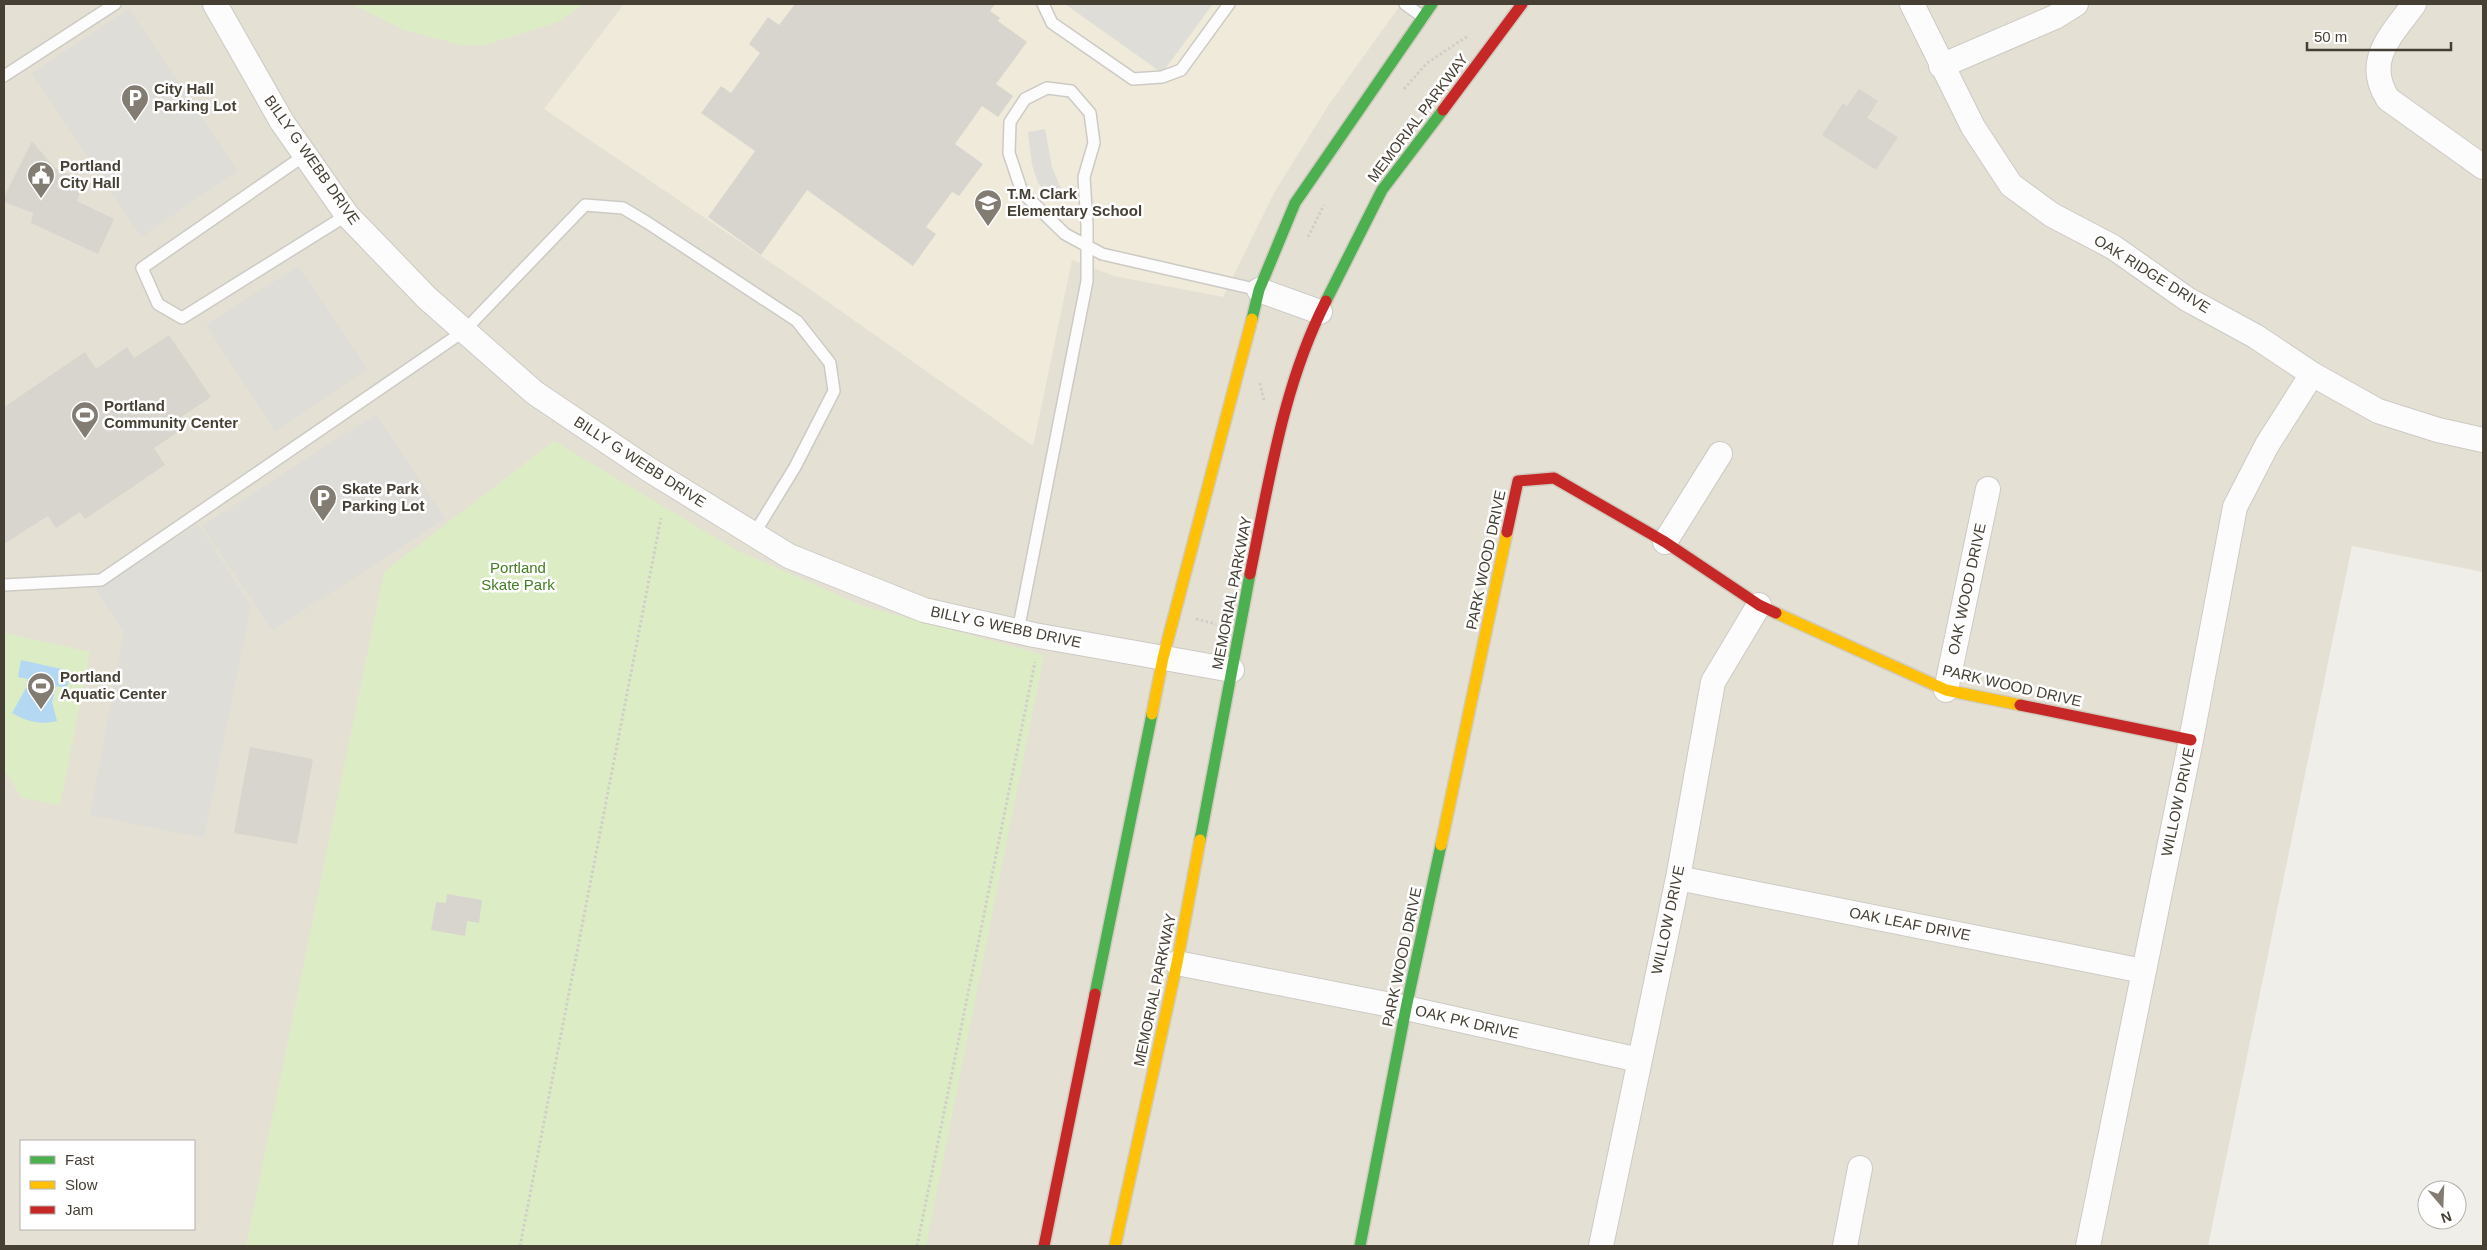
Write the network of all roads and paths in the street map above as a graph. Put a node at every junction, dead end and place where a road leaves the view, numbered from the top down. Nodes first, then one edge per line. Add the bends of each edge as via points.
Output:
1 (115, 4) edge
2 (214, 4) edge
3 (1043, 4) edge
4 (1229, 4) edge
5 (1405, 4) edge
6 (1432, 4) edge
7 (1912, 4) edge
8 (2076, 4) edge
9 (2414, 4) edge
10 (1516, 6) edge
11 (1423, 16) junction
12 (1941, 66) junction
13 (4, 76) edge
14 (305, 155) junction
15 (2483, 167) edge
16 (347, 215) junction
17 (1086, 246) junction
18 (1259, 290) junction
19 (1320, 312) junction
20 (464, 331) junction
21 (2312, 374) junction
22 (2483, 440) edge
23 (1720, 454) dead end
24 (1988, 489) dead end
25 (660, 518) dead end
26 (754, 534) junction
27 (1665, 542) junction
28 (4, 585) edge
29 (1759, 605) junction
30 (1018, 631) junction
31 (1163, 658) junction
32 (1035, 662) dead end
33 (1232, 670) junction
34 (1946, 690) junction
35 (2191, 740) junction
36 (1678, 878) junction
37 (1177, 963) junction
38 (2143, 971) junction
39 (1406, 1008) junction
40 (1639, 1060) junction
41 (1860, 1168) dead end
42 (520, 1246) edge
43 (917, 1246) edge
44 (1044, 1246) edge
45 (1116, 1246) edge
46 (1360, 1246) edge
47 (1601, 1246) edge
48 (1845, 1246) edge
49 (2088, 1246) edge

1 - 13 lane
2 - 14 street, BILLY G WEBB DRIVE via 282,122
3 - 4 lane via 1052,23 1133,79 1162,77 1181,70
5 - 11 lane
6 - 11 street
7 - 12 street, OAK RIDGE DRIVE
8 - 12 street via 2055,17
9 - 15 street via 2379,58 2379,85 2388,98
10 - 19 street, MEMORIAL PARKWAY via 1382,190
11 - 18 street via 1295,202
12 - 21 street, OAK RIDGE DRIVE via 1973,127 2011,185 2052,215 2113,247 2187,299 2255,336
14 - 16 street, BILLY G WEBB DRIVE
14 - 16 lane via 142,268 158,304 182,318
16 - 20 street, BILLY G WEBB DRIVE via 427,298
17 - 17 lane via 1065,234 1022,192 1009,153 1010,122 1024,99 1048,88 1071,91 1090,113 1094,143 1084,177 1088,225
17 - 18 lane via 1102,254
17 - 30 lane via 1087,281
18 - 19 street
18 - 31 street
19 - 33 street, MEMORIAL PARKWAY via 1298,365 1275,453
20 - 26 street, BILLY G WEBB DRIVE via 535,393 648,469
20 - 26 lane via 585,205 623,208 797,321 830,362 834,391 795,467
20 - 28 lane via 101,580
21 - 22 street, OAK RIDGE DRIVE via 2378,411
21 - 35 street, WILLOW DRIVE via 2267,445 2235,507
23 - 27 street
24 - 34 street, OAK WOOD DRIVE
25 - 42 path
26 - 30 street, BILLY G WEBB DRIVE via 789,556 924,610
27 - 29 street, PARK WOOD DRIVE
27 - 39 street, PARK WOOD DRIVE via 1554,478 1518,481
29 - 34 street, PARK WOOD DRIVE
29 - 36 street, WILLOW DRIVE via 1713,682
30 - 31 street, BILLY G WEBB DRIVE
31 - 33 street, BILLY G WEBB DRIVE
31 - 44 street
32 - 43 path
33 - 37 street, MEMORIAL PARKWAY
34 - 35 street, PARK WOOD DRIVE
35 - 38 street, WILLOW DRIVE
36 - 38 street, OAK LEAF DRIVE
36 - 40 street, WILLOW DRIVE
37 - 39 street, OAK PK DRIVE
37 - 45 street, MEMORIAL PARKWAY
38 - 49 street, WILLOW DRIVE
39 - 40 street, OAK PK DRIVE
39 - 46 street, PARK WOOD DRIVE
40 - 47 street, WILLOW DRIVE
41 - 48 street

